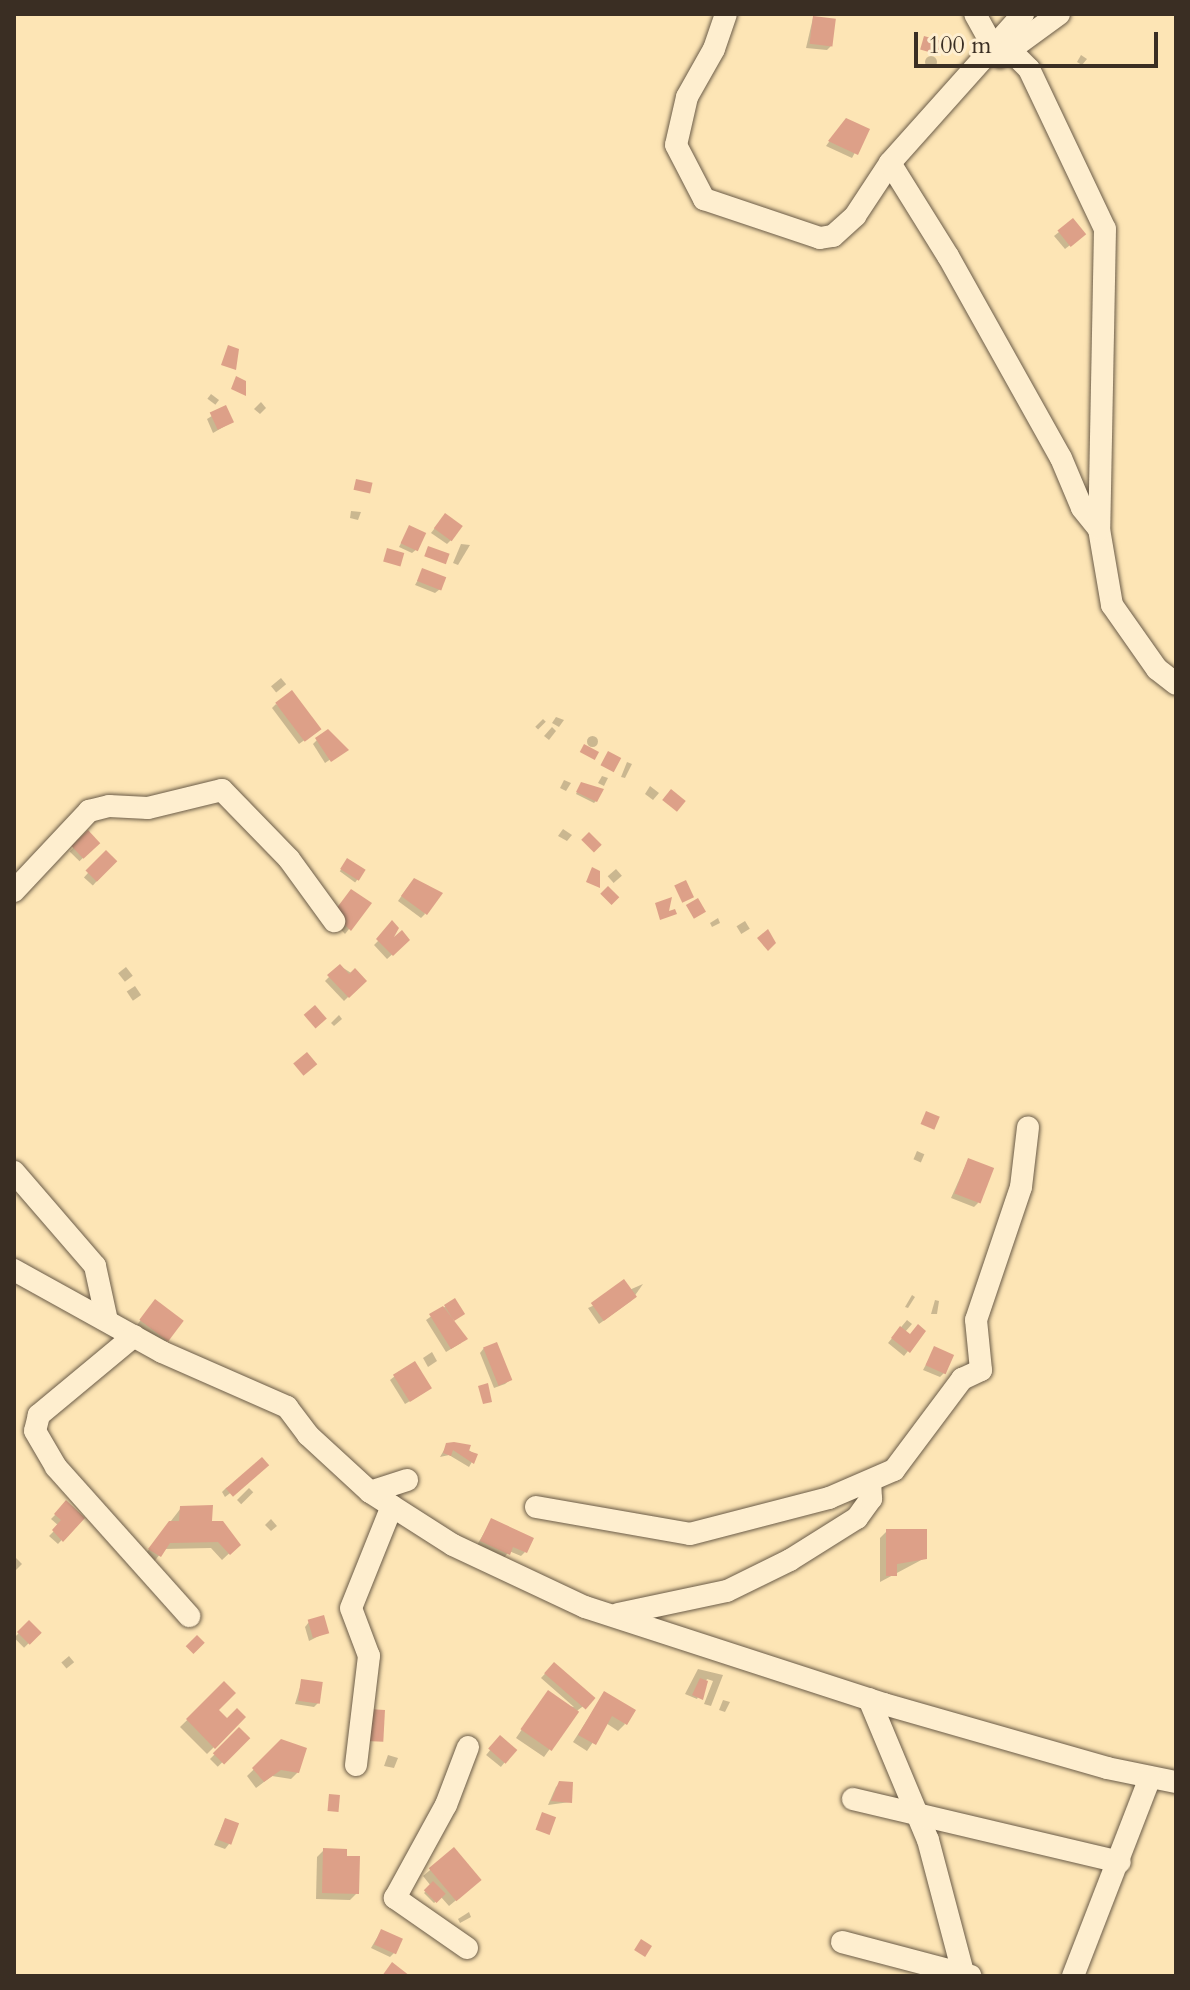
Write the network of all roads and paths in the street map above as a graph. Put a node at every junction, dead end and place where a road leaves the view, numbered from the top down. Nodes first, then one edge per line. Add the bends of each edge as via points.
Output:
1 (726, 14) edge
2 (975, 14) edge
3 (1023, 14) edge
4 (1059, 14) edge
5 (1003, 50) junction
6 (890, 163) junction
7 (1099, 529) junction
8 (1176, 684) edge
9 (14, 891) edge
10 (334, 921) dead end
11 (1028, 1127) dead end
12 (14, 1172) edge
13 (14, 1270) edge
14 (107, 1321) junction
15 (134, 1336) junction
16 (407, 1480) dead end
17 (870, 1482) junction
18 (370, 1492) junction
19 (392, 1506) junction
20 (536, 1507) dead end
21 (612, 1615) junction
22 (189, 1616) dead end
23 (869, 1699) junction
24 (468, 1747) dead end
25 (356, 1765) dead end
26 (1150, 1777) junction
27 (1176, 1782) edge
28 (853, 1799) dead end
29 (916, 1817) junction
30 (1120, 1862) junction
31 (842, 1942) dead end
32 (467, 1948) dead end
33 (966, 1975) edge
34 (1073, 1976) edge

1 - 6 street via 714,49 687,97 676,145 704,199 820,238 833,236 855,216
2 - 5 street
3 - 5 street
4 - 5 street
5 - 6 street via 976,67
5 - 7 street via 1029,69 1105,229
6 - 7 street via 1061,458 1082,508
7 - 8 street via 1112,605 1157,669
9 - 10 street via 89,811 148,808 222,790 289,859
11 - 17 street via 1015,1212 976,1320 981,1370 962,1379 894,1470
12 - 14 street via 95,1266
13 - 14 street
14 - 15 street
15 - 18 street via 287,1407 308,1435
15 - 22 street via 39,1415 35,1431 56,1467
16 - 18 street
17 - 20 street via 740,1525 690,1534
17 - 21 street via 871,1499 857,1518 790,1560 727,1591
18 - 19 street
19 - 21 street via 495,1567
19 - 25 street via 351,1608 369,1656
21 - 23 street
23 - 26 street
23 - 29 street via 884,1724
24 - 32 street via 446,1805 395,1898
26 - 27 street
26 - 30 street
28 - 29 street
29 - 30 street
29 - 33 street via 928,1840
30 - 34 street
31 - 33 street

